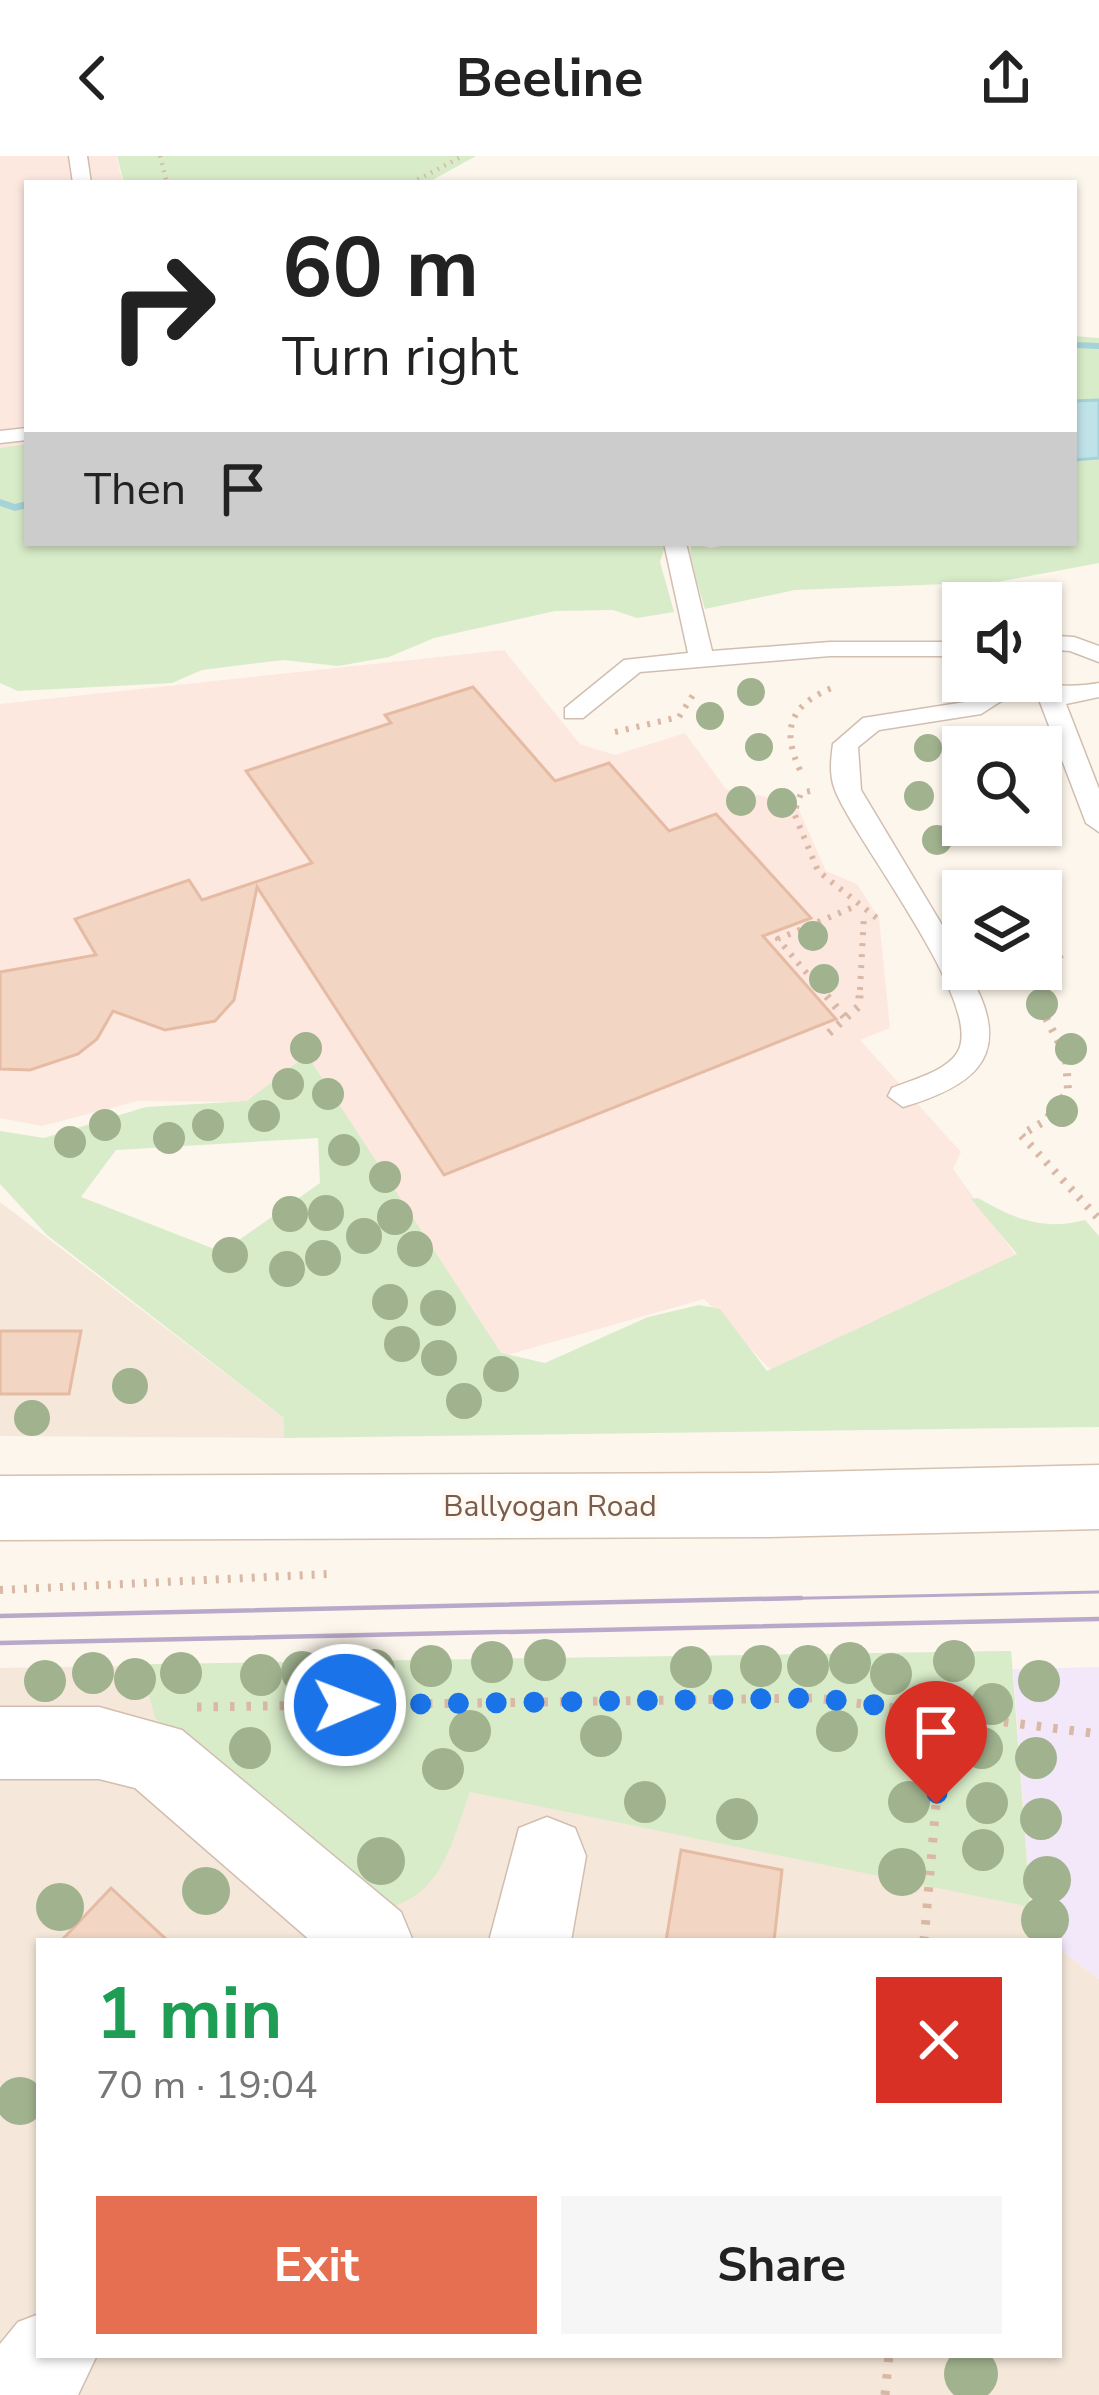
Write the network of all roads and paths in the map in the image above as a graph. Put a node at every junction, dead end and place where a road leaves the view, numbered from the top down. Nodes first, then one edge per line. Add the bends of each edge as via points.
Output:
1 (463, 156) edge
2 (417, 180) edge
3 (678, 562) edge
4 (1062, 643) edge
5 (942, 650) edge
6 (1099, 655) edge
7 (701, 657) junction
8 (1098, 693) edge
9 (1062, 694) edge
10 (984, 702) edge
11 (1053, 702) edge
12 (574, 713) dead end
13 (1099, 823) edge
14 (856, 906) dead end
15 (865, 914) dead end
16 (942, 953) edge
17 (963, 990) edge
18 (1045, 992) dead end
19 (848, 1021) junction
20 (830, 1033) dead end
21 (903, 1096) dead end
22 (1099, 1219) edge
23 (1099, 1497) edge
24 (0, 1508) edge
25 (328, 1574) dead end
26 (0, 1590) edge
27 (184, 1708) dead end
28 (944, 1713) junction
29 (1099, 1734) edge
30 (0, 1743) edge
31 (547, 1856) dead end
32 (368, 1938) edge
33 (531, 1938) edge
34 (925, 1938) edge
35 (49, 2358) edge
36 (889, 2358) edge
37 (18, 2395) edge
38 (885, 2395) edge

1 - 2 path
3 - 7 lane
4 - 6 lane
5 - 7 lane
7 - 12 lane via 633,665
8 - 9 lane
10 - 16 lane via 872,723 846,744 847,790
11 - 13 lane
14 - 19 path via 778,939
15 - 19 path via 859,1006
17 - 21 lane via 976,1019 976,1050 960,1069
18 - 22 path via 1034,996 1072,1077 1051,1122 1022,1135
19 - 20 path
23 - 24 street, Ballyogan Road
25 - 26 path
27 - 28 path via 816,1698
28 - 29 path
28 - 34 path
30 - 32 street via 99,1743 155,1756
31 - 33 street
35 - 37 street
36 - 38 path

